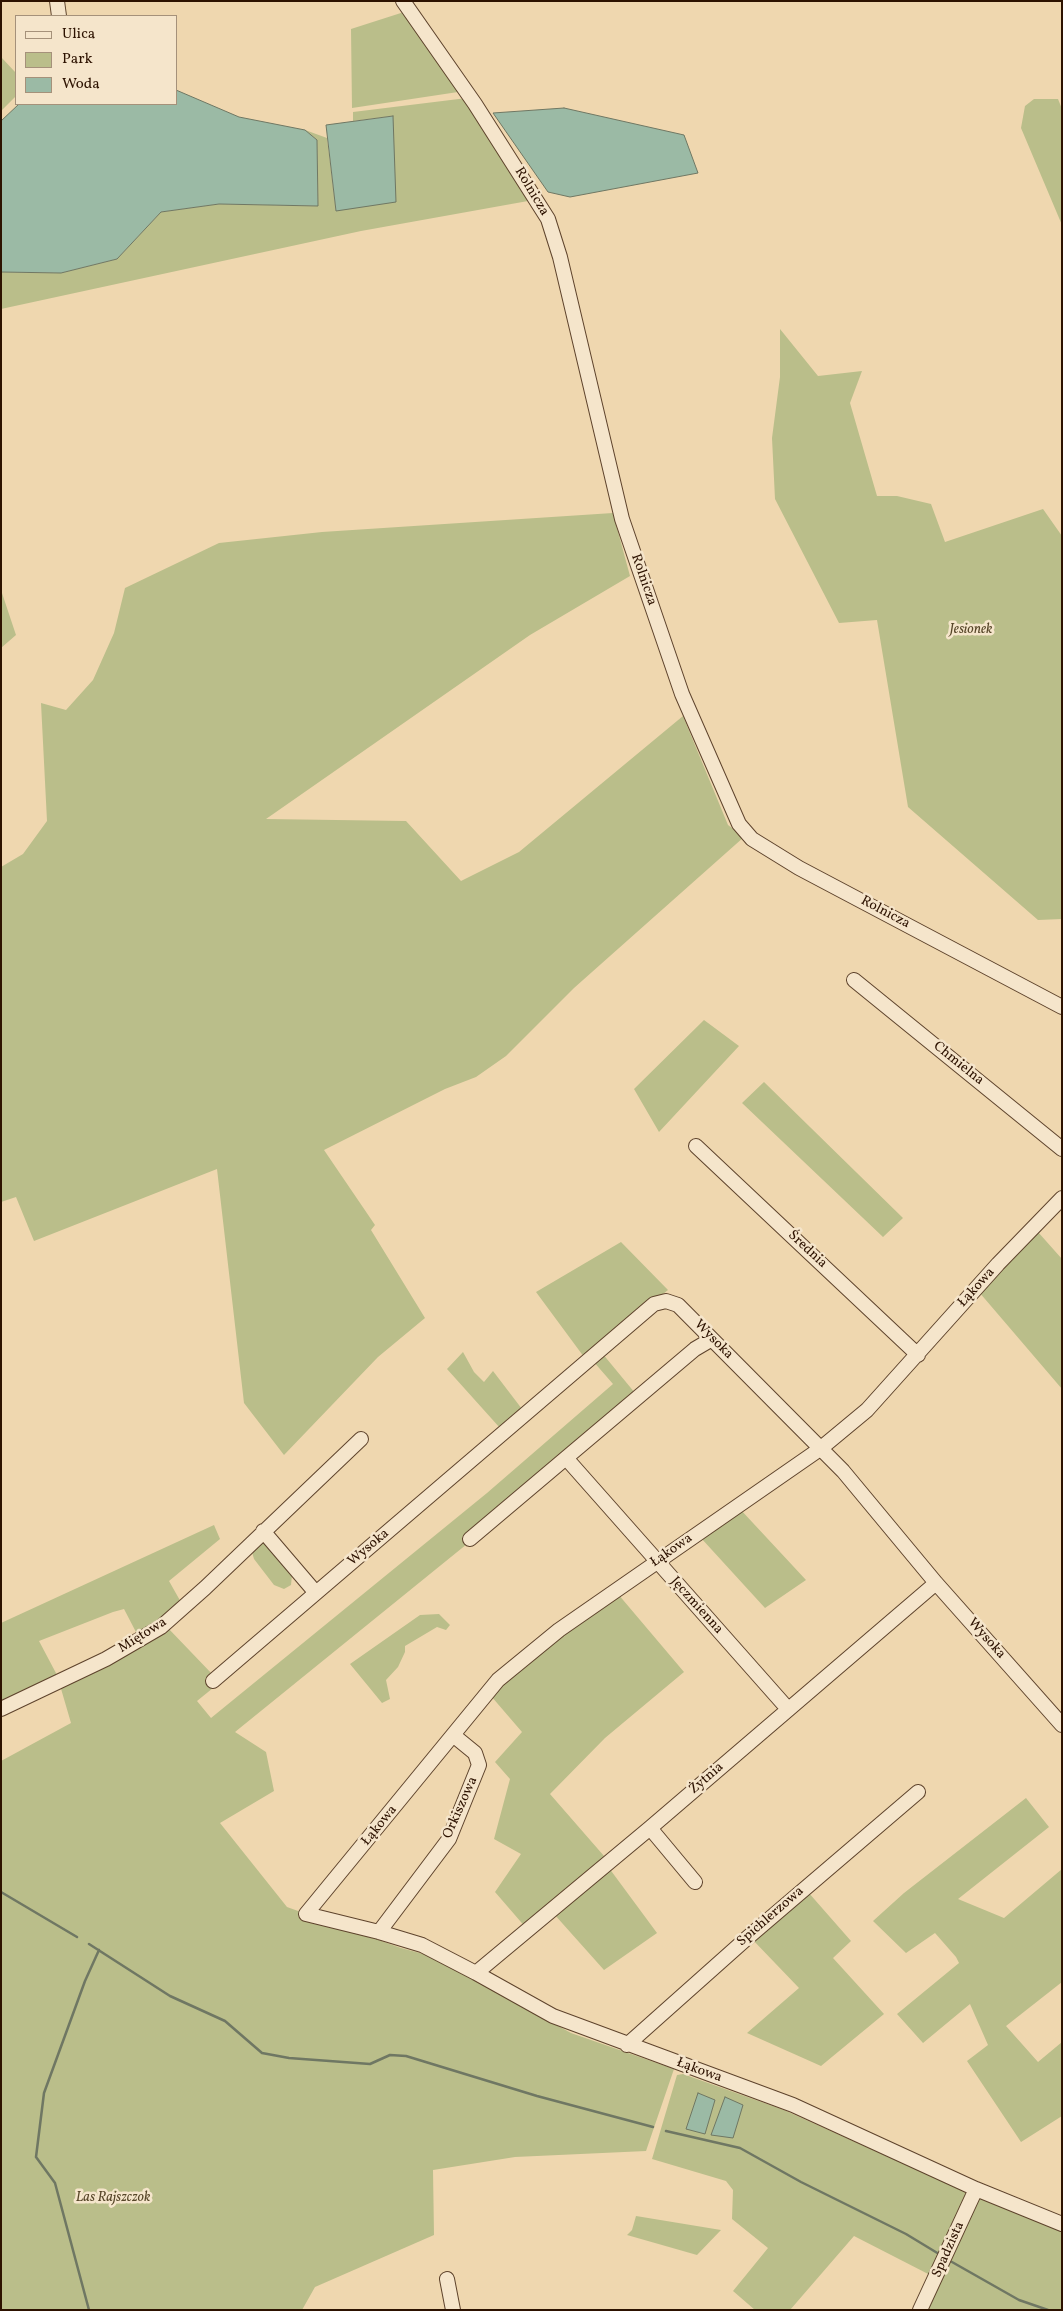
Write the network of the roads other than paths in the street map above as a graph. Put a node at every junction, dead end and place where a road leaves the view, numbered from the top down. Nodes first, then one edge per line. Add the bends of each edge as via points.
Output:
1 (57, 1) edge
2 (402, 1) edge
3 (59, 15) edge
4 (854, 980) dead end
5 (1062, 1007) edge
6 (696, 1146) dead end
7 (1062, 1149) edge
8 (1062, 1198) edge
9 (712, 1339) junction
10 (918, 1355) junction
11 (361, 1439) dead end
12 (820, 1449) junction
13 (566, 1458) junction
14 (263, 1531) junction
15 (470, 1539) dead end
16 (656, 1562) junction
17 (936, 1583) junction
18 (316, 1593) junction
19 (213, 1681) dead end
20 (1, 1709) edge
21 (788, 1709) junction
22 (1062, 1725) edge
23 (452, 1735) junction
24 (918, 1792) dead end
25 (650, 1828) junction
26 (695, 1882) dead end
27 (379, 1932) junction
28 (476, 1973) junction
29 (627, 2045) junction
30 (976, 2189) junction
31 (1062, 2224) edge
32 (447, 2279) dead end
33 (453, 2310) edge
34 (920, 2310) edge

1 - 3 street
2 - 5 street, Rolnicza via 476,104 548,219 560,257 622,519 682,694 739,824 752,839 799,868
4 - 7 street, Chmielna
6 - 10 street, Średnia
8 - 10 street, Łąkowa via 998,1264
9 - 12 street, Wysoka
9 - 13 street via 695,1349
9 - 18 street, Wysoka via 678,1305 666,1301 654,1304
10 - 12 street, Łąkowa via 867,1410
11 - 14 street, Miętowa
12 - 16 street, Łąkowa
12 - 17 street, Wysoka via 843,1471
13 - 15 street
13 - 16 street, Jęczmienna
14 - 18 street
14 - 20 street, Miętowa via 161,1627 106,1659
16 - 21 street, Jęczmienna
16 - 23 street, Łąkowa via 526,1655 498,1680
17 - 21 street, Żytnia
17 - 22 street, Wysoka
18 - 19 street, Wysoka
21 - 25 street, Żytnia
23 - 27 street, Orkiszowa via 475,1753 480,1765 449,1840
23 - 27 street, Łąkowa via 306,1914
24 - 29 street, Spichlerzowa
25 - 26 street
25 - 28 street, Żytnia
27 - 28 street, Łąkowa via 422,1945
28 - 29 street, Łąkowa via 553,2016
29 - 30 street, Łąkowa via 793,2105
30 - 31 street, Łąkowa
30 - 34 street, Spadzista
32 - 33 street

